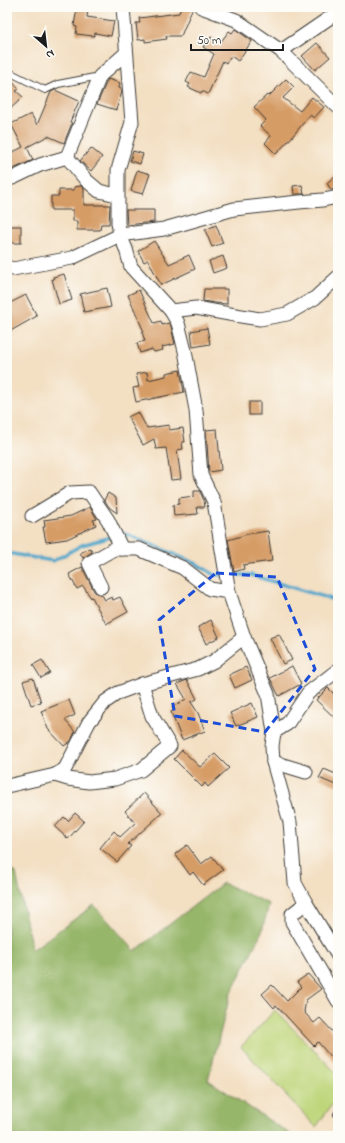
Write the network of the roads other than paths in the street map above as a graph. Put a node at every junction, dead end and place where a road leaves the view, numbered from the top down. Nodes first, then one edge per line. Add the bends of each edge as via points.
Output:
1 (122, 7) edge
2 (201, 7) edge
3 (338, 12) edge
4 (280, 51) junction
5 (126, 53) junction
6 (7, 71) edge
7 (100, 76) junction
8 (338, 107) edge
9 (67, 157) junction
10 (7, 178) edge
11 (117, 195) junction
12 (338, 197) edge
13 (120, 235) junction
14 (7, 267) edge
15 (338, 277) edge
16 (171, 311) junction
17 (32, 516) dead end
18 (122, 549) junction
19 (101, 587) dead end
20 (229, 592) junction
21 (244, 637) junction
22 (338, 670) edge
23 (142, 684) junction
24 (274, 732) junction
25 (273, 762) junction
26 (306, 772) dead end
27 (55, 775) junction
28 (7, 786) edge
29 (306, 903) junction
30 (338, 956) edge
31 (338, 1001) edge

1 - 5 street
2 - 4 street via 236,20
3 - 4 street
4 - 8 street
5 - 7 street
5 - 11 street via 132,122 118,170
6 - 7 lane via 45,90 58,84
7 - 9 street
9 - 10 street
9 - 11 street via 86,180 100,191
11 - 13 street
12 - 13 street via 234,209 164,229
13 - 14 street via 72,258 13,269
13 - 16 street via 131,267
15 - 16 street via 315,298 288,314 260,319 196,308
16 - 20 street via 178,323 185,351 196,410 201,475 214,502
17 - 18 street via 70,493 89,492 108,520
18 - 19 street via 114,549 89,564
18 - 20 street via 139,549 183,568 210,589
20 - 21 street
21 - 23 street via 214,661 198,669
21 - 24 street via 268,694
22 - 24 street via 308,693 287,724
23 - 27 street via 118,693 105,702 89,722 64,768
23 - 27 street via 152,716 170,746 141,770 115,779 89,782
24 - 25 street
25 - 26 street
25 - 29 street via 290,822 296,883
27 - 28 street
29 - 30 street
29 - 31 street via 292,914 292,922

